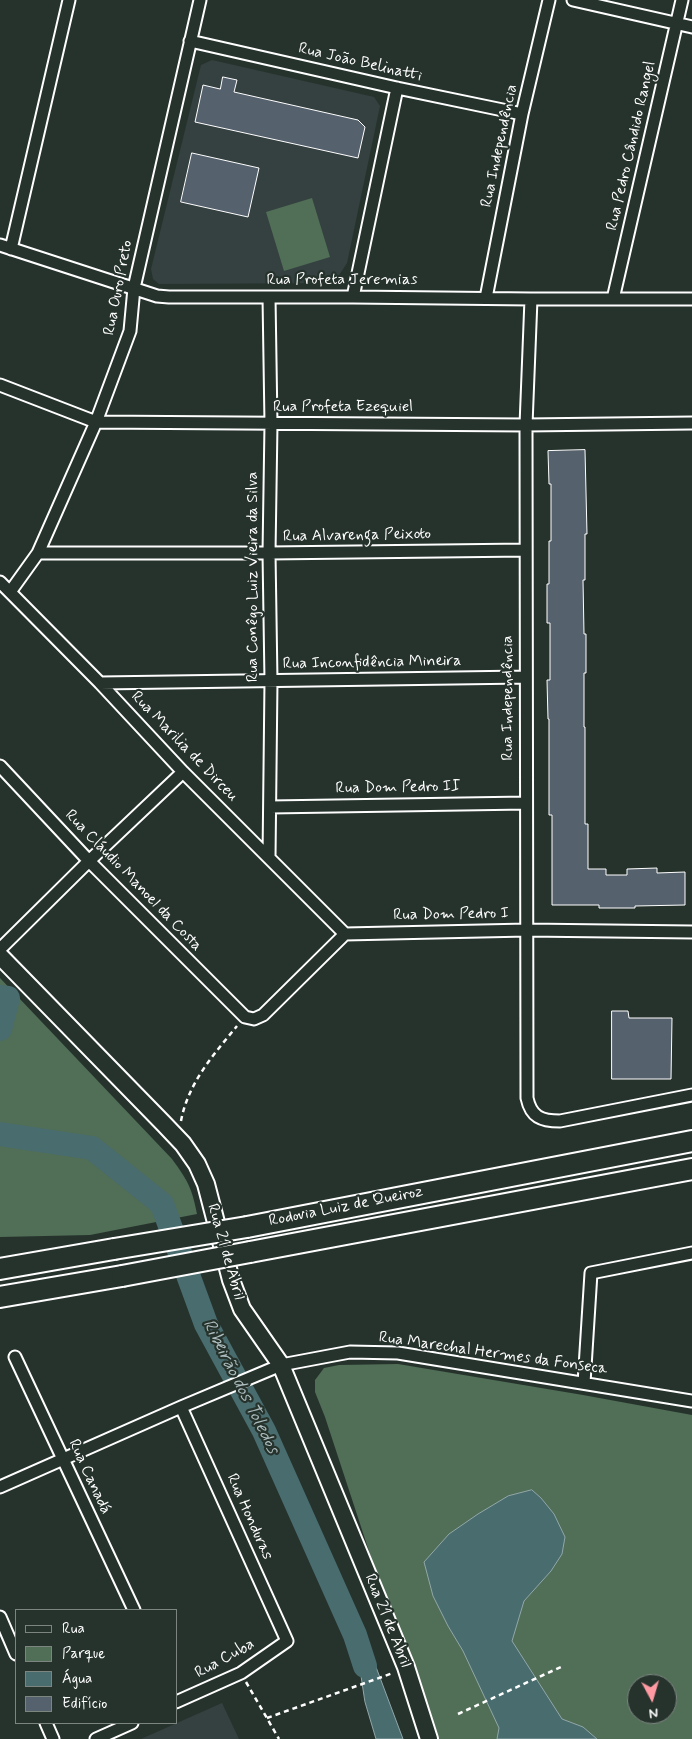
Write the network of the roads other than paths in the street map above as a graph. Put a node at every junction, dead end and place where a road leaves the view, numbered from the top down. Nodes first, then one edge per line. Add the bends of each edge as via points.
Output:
1 (69, 0) edge
2 (200, 0) edge
3 (550, 0) edge
4 (573, 0) edge
5 (682, 0) edge
6 (677, 24) junction
7 (692, 27) edge
8 (190, 41) junction
9 (397, 88) junction
10 (522, 114) junction
11 (5, 247) edge
12 (134, 288) junction
13 (353, 296) junction
14 (269, 297) junction
15 (486, 298) junction
16 (614, 298) junction
17 (531, 300) junction
18 (692, 300) edge
19 (0, 385) edge
20 (96, 422) junction
21 (692, 423) edge
22 (271, 424) junction
23 (526, 425) junction
24 (526, 550) junction
25 (38, 553) junction
26 (269, 554) junction
27 (0, 582) edge
28 (10, 592) junction
29 (525, 677) junction
30 (271, 681) junction
31 (100, 683) junction
32 (0, 766) edge
33 (184, 772) junction
34 (526, 802) junction
35 (270, 807) junction
36 (269, 858) junction
37 (89, 861) junction
38 (527, 930) junction
39 (692, 932) edge
40 (345, 934) junction
41 (0, 949) edge
42 (0, 956) edge
43 (692, 1095) edge
44 (692, 1141) edge
45 (692, 1169) edge
46 (692, 1254) edge
47 (0, 1269) edge
48 (0, 1297) edge
49 (15, 1357) dead end
50 (281, 1365) junction
51 (584, 1383) junction
52 (692, 1402) edge
53 (181, 1407) junction
54 (63, 1460) junction
55 (0, 1487) edge
56 (134, 1609) edge
57 (0, 1617) edge
58 (287, 1641) joint
59 (15, 1652) edge
60 (178, 1701) edge
61 (46, 1724) edge
62 (130, 1724) edge
63 (53, 1739) edge
64 (96, 1739) edge
65 (429, 1739) edge

1 - 11 street
2 - 8 street, Rua Ouro Preto
3 - 10 street, Rua Independência
4 - 6 street
5 - 6 street, Rua Pedro Cândido Rangel
6 - 7 street
6 - 16 street, Rua Pedro Cândido Rangel
8 - 9 street, Rua João Belinatti
8 - 12 street, Rua Ouro Preto
9 - 10 street, Rua João Belinatti
9 - 13 street
10 - 15 street, Rua Independência
11 - 12 street, Rua Profeta Jeremias
12 - 14 street, Rua Profeta Jeremias via 169,297
12 - 20 street, Rua Ouro Preto via 130,332
13 - 14 street, Rua Profeta Jeremias
13 - 15 street, Rua Profeta Jeremias
14 - 22 street, Rua Conêgo Luiz Vieira da Silva
15 - 17 street, Rua Profeta Jeremias
16 - 17 street, Rua Profeta Jeremias
16 - 18 street, Rua Profeta Jeremias
17 - 23 street, Rua Independência
19 - 20 street, Rua Profeta Ezequiel
20 - 22 street, Rua Profeta Ezequiel
20 - 25 street, Rua Ouro Preto
21 - 23 street, Rua Profeta Ezequiel
22 - 23 street, Rua Profeta Ezequiel
22 - 26 street, Rua Conêgo Luiz Vieira da Silva
23 - 24 street, Rua Independência
24 - 26 street, Rua Alvarenga Peixoto
24 - 29 street, Rua Independência
25 - 26 street, Rua Alvarenga Peixoto
25 - 28 street, Rua Ouro Preto
26 - 30 street, Rua Conêgo Luiz Vieira da Silva
27 - 28 street, Rua Marilia de Dirceu
28 - 31 street, Rua Marilia de Dirceu
29 - 30 street, Rua Inconfidência Mineira
29 - 34 street, Rua Independência
30 - 31 street, Rua Inconfidência Mineira
30 - 35 street, Rua Conêgo Luiz Vieira da Silva
31 - 33 street, Rua Marilia de Dirceu
32 - 37 street, Rua Cláudio Manoel da Costa
33 - 36 street, Rua Marilia de Dirceu
33 - 37 street
34 - 35 street, Rua Dom Pedro II
34 - 38 street, Rua Independência
35 - 36 street, Rua Conêgo Luiz Vieira da Silva
36 - 40 street, Rua Marilia de Dirceu
37 - 40 street, Rua Cláudio Manoel da Costa via 245,1017 254,1019 263,1015
37 - 41 street
38 - 39 street, Rua Dom Pedro I
38 - 40 street, Rua Dom Pedro I
38 - 43 street, Rua Independência via 527,1098 535,1115 560,1121
42 - 50 street, Rua 21 de Abril via 177,1139 197,1164 206,1184 231,1280 242,1309
44 - 47 highway, Rodovia Luiz de Queiroz, bridge via 247,1227
45 - 48 highway, Rodovia Luiz de Queiroz, bridge
46 - 51 street via 591,1274
49 - 54 street, Rua Canadá
50 - 51 street, Rua Marechal Hermes da Fonseca via 350,1352 398,1353
50 - 53 street, Rua Marechal Hermes da Fonseca
50 - 65 street, Rua 21 de Abril via 406,1667
51 - 52 street, Rua Marechal Hermes da Fonseca
53 - 54 street
53 - 58 street, Rua Honduras
54 - 55 street
54 - 56 street, Rua Canadá
57 - 59 street
58 - 60 street, Rua Cuba via 240,1673
61 - 63 street
62 - 64 street

